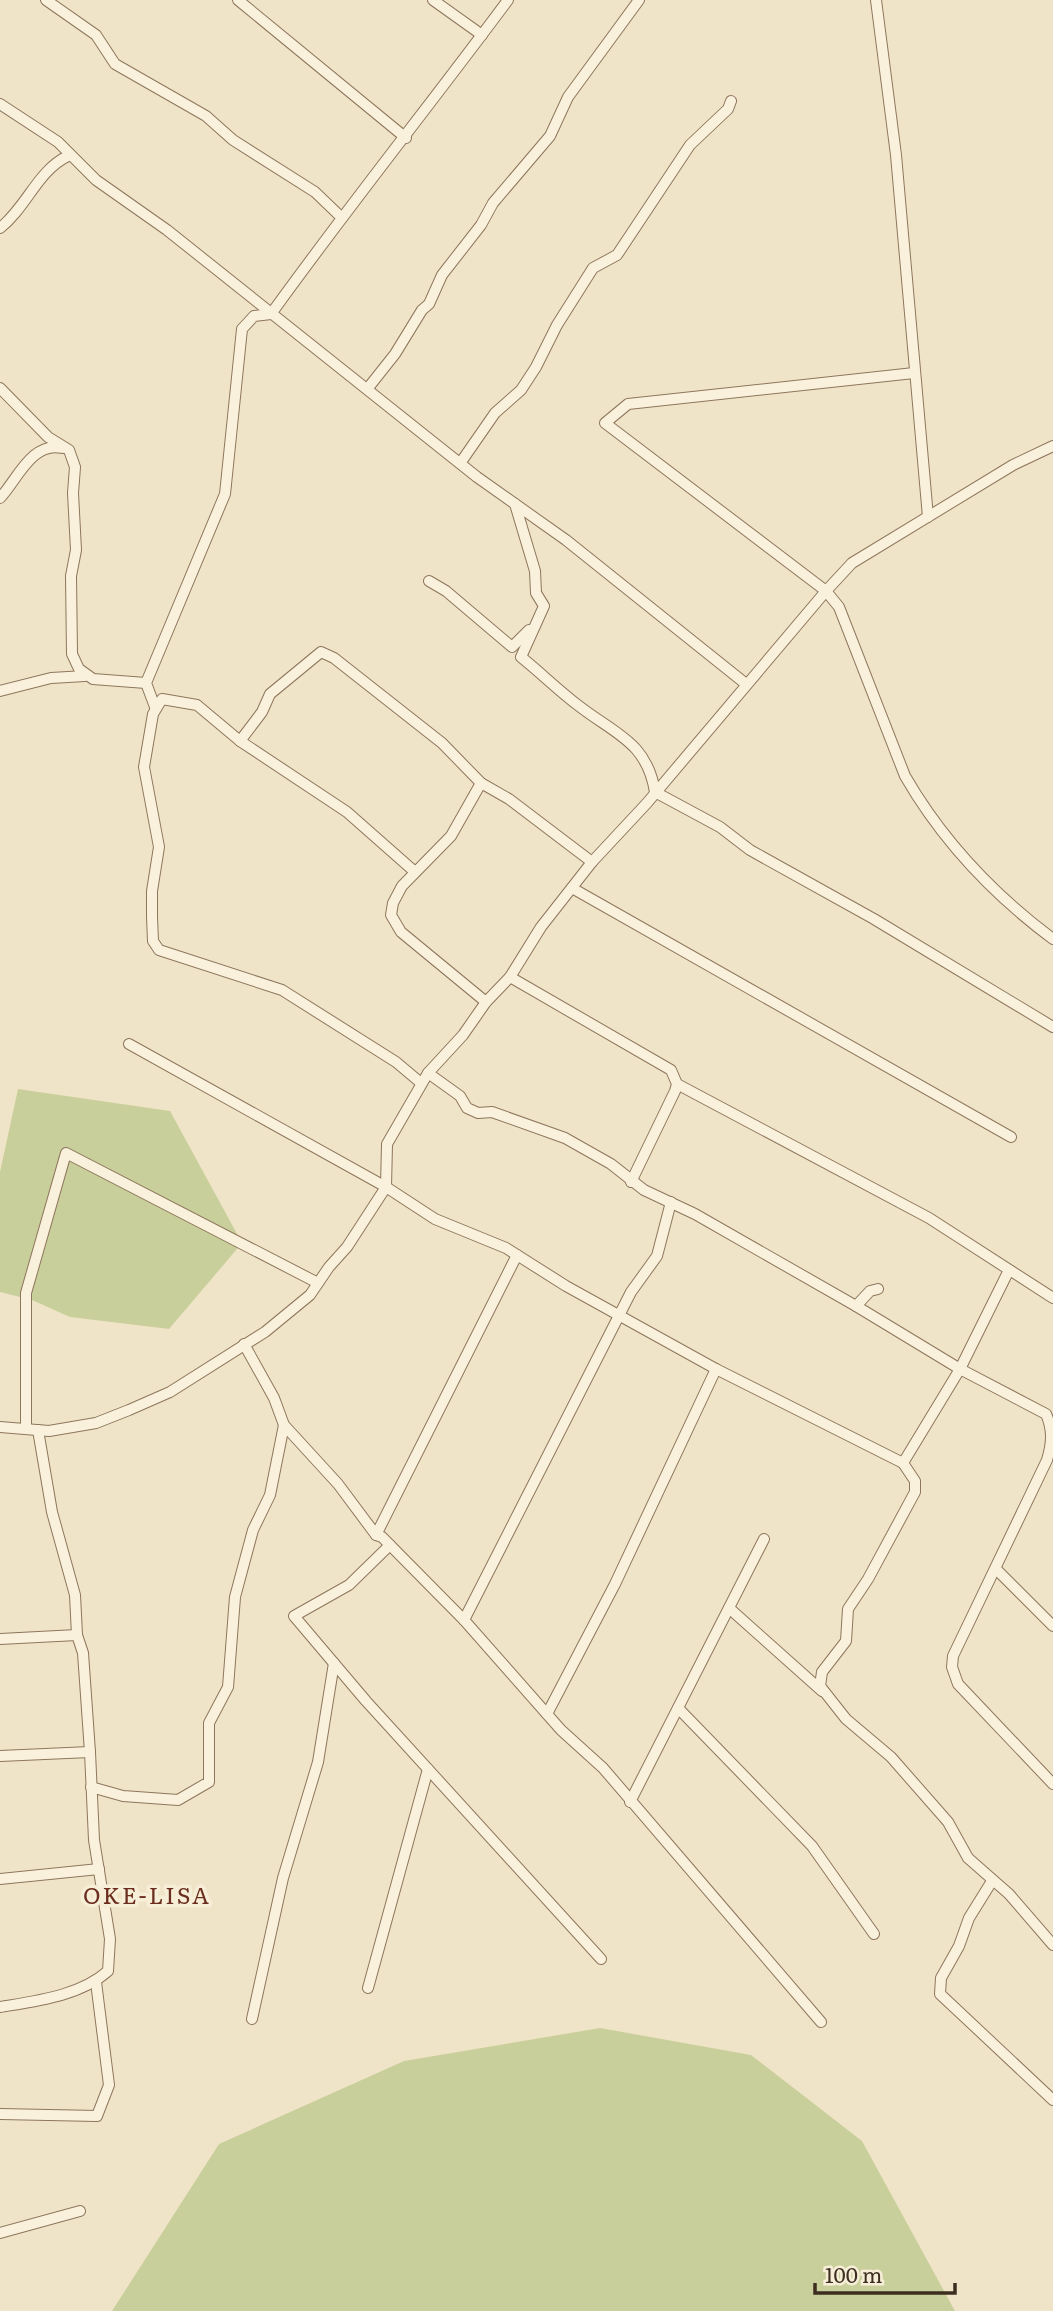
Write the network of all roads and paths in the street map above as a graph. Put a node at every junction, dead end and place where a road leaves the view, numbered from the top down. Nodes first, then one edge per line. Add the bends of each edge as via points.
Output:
1 (46, 0) edge
2 (239, 0) edge
3 (433, 0) edge
4 (508, 0) edge
5 (639, 0) edge
6 (876, 0) edge
7 (482, 35) junction
8 (731, 101) dead end
9 (0, 104) edge
10 (406, 138) junction
11 (68, 156) junction
12 (341, 216) junction
13 (0, 228) edge
14 (271, 314) junction
15 (914, 373) junction
16 (0, 388) edge
17 (368, 388) junction
18 (1053, 446) edge
19 (69, 450) junction
20 (461, 462) junction
21 (0, 498) edge
22 (515, 503) junction
23 (928, 517) junction
24 (429, 581) dead end
25 (826, 591) junction
26 (544, 606) junction
27 (85, 676) junction
28 (146, 683) junction
29 (746, 684) junction
30 (0, 691) edge
31 (155, 707) junction
32 (240, 741) junction
33 (481, 783) junction
34 (655, 792) junction
35 (592, 862) junction
36 (415, 872) junction
37 (572, 888) junction
38 (1053, 939) edge
39 (510, 977) junction
40 (485, 1002) junction
41 (1053, 1027) edge
42 (129, 1044) dead end
43 (428, 1073) junction
44 (421, 1083) junction
45 (677, 1084) junction
46 (1011, 1137) dead end
47 (631, 1182) junction
48 (386, 1187) junction
49 (671, 1202) junction
50 (517, 1255) junction
51 (1009, 1270) junction
52 (318, 1283) junction
53 (878, 1289) dead end
54 (1053, 1298) edge
55 (856, 1306) junction
56 (620, 1314) junction
57 (244, 1344) junction
58 (716, 1369) junction
59 (960, 1369) junction
60 (284, 1425) junction
61 (0, 1427) edge
62 (26, 1429) junction
63 (38, 1430) junction
64 (1050, 1462) edge
65 (903, 1463) junction
66 (376, 1535) junction
67 (764, 1539) dead end
68 (390, 1545) junction
69 (996, 1569) junction
70 (729, 1608) junction
71 (464, 1620) junction
72 (1053, 1626) edge
73 (76, 1635) junction
74 (0, 1639) edge
75 (334, 1663) junction
76 (823, 1692) junction
77 (678, 1708) junction
78 (547, 1714) junction
79 (90, 1752) junction
80 (0, 1756) edge
81 (428, 1769) junction
82 (1053, 1784) edge
83 (91, 1787) junction
84 (630, 1802) junction
85 (99, 1869) junction
86 (0, 1879) edge
87 (992, 1881) junction
88 (874, 1934) dead end
89 (1053, 1945) edge
90 (601, 1959) dead end
91 (96, 1982) junction
92 (368, 1988) dead end
93 (0, 2007) edge
94 (252, 2019) dead end
95 (821, 2022) dead end
96 (1053, 2100) edge
97 (0, 2114) edge
98 (80, 2211) dead end
99 (0, 2233) edge

1 - 12 street via 96,35 115,64 206,116 233,141 315,192
2 - 10 street
3 - 7 street
4 - 7 street
5 - 17 street via 568,97 550,136 493,203 442,275 429,304
6 - 15 street via 896,155
7 - 10 street
8 - 20 street via 729,109 690,145 617,255 593,268 537,367 521,390 495,413
9 - 11 street via 58,142
10 - 12 street
11 - 13 street via 57,161 17,216
11 - 14 street
12 - 14 street
14 - 17 street
14 - 28 street via 254,316 242,329 225,494
15 - 23 street
15 - 25 street via 628,404 605,423
16 - 19 street via 48,437
17 - 20 street
18 - 23 street
19 - 21 street via 44,449 23,465
19 - 27 street via 75,467 72,654
20 - 22 street
22 - 26 street via 535,571 536,593
22 - 29 street
23 - 25 street via 852,563
24 - 26 street via 512,648
25 - 29 street
25 - 38 street via 839,607 917,797 986,884
26 - 34 street via 522,657 580,707 623,734 645,761
27 - 28 street
27 - 30 street via 51,678
28 - 31 street
29 - 34 street
31 - 32 street via 162,699 197,705
31 - 44 street via 144,767 159,847 152,917 153,941 159,950 282,990 396,1062
32 - 33 street via 270,694 321,652 442,743
32 - 36 street via 326,796
33 - 35 street
33 - 36 street via 451,836
34 - 35 street
34 - 41 street
35 - 37 street
36 - 40 street via 393,903 395,924
37 - 39 street
37 - 46 street
39 - 40 street
39 - 45 street via 671,1070
40 - 43 street via 463,1035
42 - 48 street
43 - 44 street
43 - 47 street via 460,1096 467,1108 565,1138 611,1164
44 - 48 street via 387,1144
45 - 47 street
45 - 51 street via 929,1218
47 - 49 street
48 - 50 street via 435,1219
48 - 52 street
49 - 55 street
49 - 56 street via 657,1256
50 - 56 street
50 - 66 street
51 - 54 street
51 - 59 street
52 - 57 street via 310,1295
52 - 62 street via 65,1153 26,1293
53 - 55 street
55 - 59 street
56 - 58 street
56 - 71 street
57 - 60 street
57 - 63 street via 170,1392 129,1410 96,1423
58 - 65 street
58 - 78 street via 615,1584
59 - 64 street via 1046,1414 1053,1432
59 - 65 street
60 - 66 street via 338,1484
60 - 83 street via 271,1495 253,1530 237,1587 228,1687 209,1723 209,1782 178,1800 123,1796
61 - 62 street
62 - 63 street
63 - 73 street via 52,1513 75,1595
64 - 69 street
65 - 76 street via 915,1481 915,1492 848,1609 846,1641 822,1672
66 - 68 street
67 - 70 street
68 - 71 street
68 - 75 street via 349,1585 295,1616
69 - 72 street
69 - 82 street via 953,1656 954,1677
70 - 76 street
70 - 77 street
71 - 78 street
73 - 74 street
73 - 79 street via 83,1653
75 - 81 street
75 - 94 street via 318,1762 283,1878
76 - 87 street via 846,1719 891,1757 948,1822 968,1858
77 - 84 street
77 - 88 street via 812,1846
78 - 84 street via 603,1768
79 - 80 street
79 - 83 street
81 - 90 street
81 - 92 street
83 - 85 street
84 - 95 street
85 - 86 street
85 - 91 street via 110,1939 108,1971
87 - 89 street
87 - 96 street via 941,1978 940,1994
91 - 93 street via 45,1999
91 - 97 street via 109,2085 97,2116
98 - 99 street

